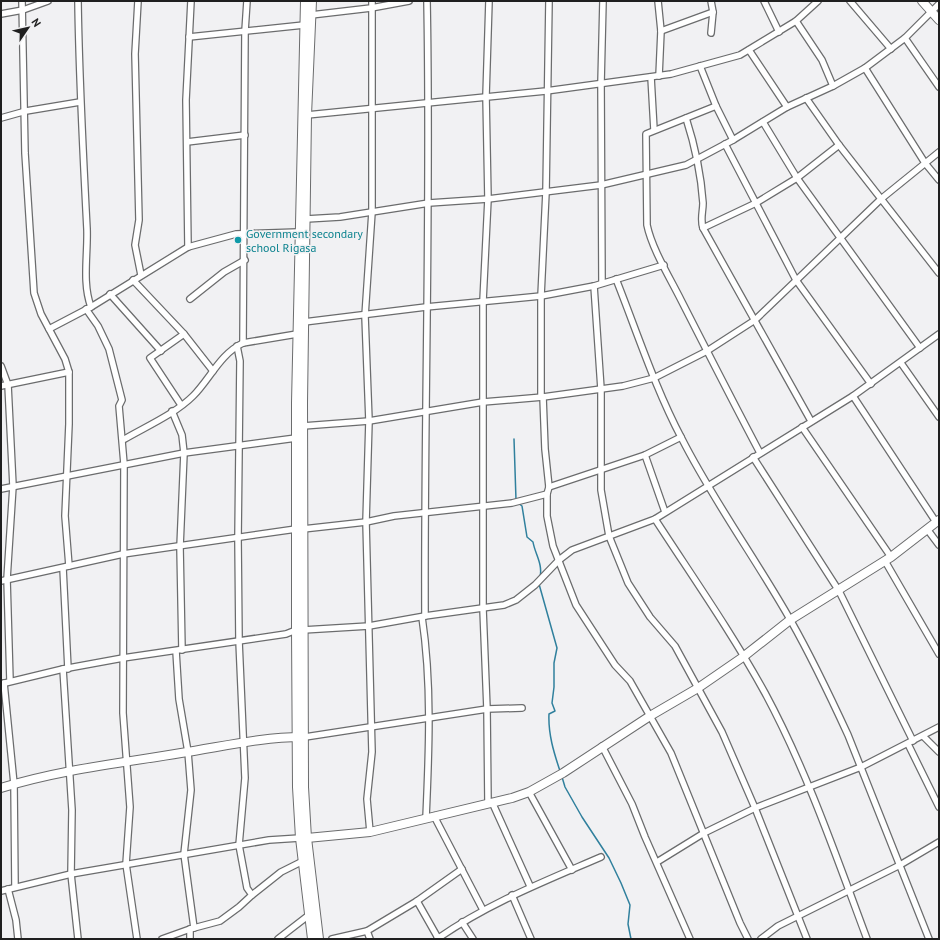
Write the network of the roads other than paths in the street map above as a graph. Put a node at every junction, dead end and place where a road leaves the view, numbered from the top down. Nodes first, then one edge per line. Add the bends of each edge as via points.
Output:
1 (22, 1) edge
2 (48, 1) edge
3 (78, 1) edge
4 (138, 1) edge
5 (191, 1) edge
6 (247, 1) edge
7 (305, 1) edge
8 (312, 1) edge
9 (372, 1) edge
10 (409, 1) edge
11 (427, 1) edge
12 (489, 1) edge
13 (549, 1) edge
14 (603, 1) edge
15 (658, 1) edge
16 (711, 1) edge
17 (764, 1) edge
18 (818, 1) edge
19 (850, 1) edge
20 (922, 1) edge
21 (939, 4) edge
22 (371, 8) junction
23 (23, 10) junction
24 (713, 12) junction
25 (931, 12) junction
26 (1, 14) edge
27 (311, 15) junction
28 (939, 20) edge
29 (796, 21) junction
30 (304, 25) junction
31 (245, 31) junction
32 (661, 31) junction
33 (779, 32) junction
34 (712, 33) dead end
35 (189, 38) junction
36 (905, 38) junction
37 (891, 49) junction
38 (749, 50) junction
39 (700, 66) junction
40 (864, 68) junction
41 (659, 76) junction
42 (651, 78) junction
43 (601, 83) junction
44 (833, 86) junction
45 (939, 87) edge
46 (546, 91) junction
47 (486, 96) junction
48 (806, 98) junction
49 (80, 102) junction
50 (429, 102) junction
51 (716, 106) junction
52 (787, 107) junction
53 (371, 110) junction
54 (26, 111) junction
55 (307, 115) junction
56 (1, 118) edge
57 (686, 118) junction
58 (763, 122) junction
59 (654, 130) junction
60 (245, 136) junction
61 (733, 140) junction
62 (187, 142) junction
63 (725, 144) junction
64 (839, 145) junction
65 (939, 152) edge
66 (697, 160) junction
67 (925, 163) junction
68 (647, 174) junction
69 (797, 178) junction
70 (939, 180) edge
71 (601, 185) junction
72 (546, 192) junction
73 (488, 199) junction
74 (881, 199) junction
75 (756, 203) junction
76 (429, 204) junction
77 (372, 212) junction
78 (306, 219) junction
79 (703, 228) junction
80 (298, 232) junction
81 (244, 234) junction
82 (840, 238) junction
83 (188, 247) junction
84 (245, 260) junction
85 (664, 265) junction
86 (939, 273) edge
87 (141, 275) junction
88 (616, 279) junction
89 (133, 280) junction
90 (796, 280) junction
91 (602, 283) junction
92 (594, 286) junction
93 (110, 294) junction
94 (541, 296) junction
95 (190, 299) dead end
96 (483, 301) junction
97 (426, 307) junction
98 (89, 308) junction
99 (365, 316) junction
100 (755, 320) junction
101 (304, 322) junction
102 (49, 329) junction
103 (184, 334) junction
104 (297, 334) junction
105 (939, 334) edge
106 (243, 343) junction
107 (237, 346) junction
108 (920, 348) junction
109 (161, 351) junction
110 (707, 351) junction
111 (901, 363) junction
112 (1, 366) edge
113 (213, 371) junction
114 (69, 372) junction
115 (654, 378) junction
116 (871, 384) junction
117 (8, 385) junction
118 (1, 386) edge
119 (601, 389) junction
120 (853, 396) junction
121 (542, 397) junction
122 (483, 402) junction
123 (181, 405) junction
124 (172, 411) junction
125 (427, 411) junction
126 (939, 417) edge
127 (369, 421) junction
128 (811, 421) junction
129 (303, 426) junction
130 (802, 427) junction
131 (681, 437) junction
132 (296, 438) junction
133 (123, 440) junction
134 (240, 447) junction
135 (184, 453) junction
136 (760, 453) junction
137 (645, 455) junction
138 (753, 457) junction
139 (124, 464) junction
140 (601, 469) junction
141 (66, 475) junction
142 (13, 486) junction
143 (707, 486) junction
144 (549, 488) junction
145 (1, 489) edge
146 (547, 494) junction
147 (484, 506) junction
148 (665, 512) junction
149 (425, 514) junction
150 (655, 519) junction
151 (938, 521) edge
152 (366, 522) junction
153 (300, 529) junction
154 (927, 529) junction
155 (609, 536) junction
156 (238, 539) junction
157 (939, 545) edge
158 (180, 547) junction
159 (123, 554) junction
160 (888, 559) junction
161 (559, 560) junction
162 (66, 567) junction
163 (4, 580) edge
164 (839, 591) junction
165 (483, 609) junction
166 (424, 616) junction
167 (790, 620) junction
168 (369, 626) junction
169 (300, 630) junction
170 (239, 641) junction
171 (179, 650) junction
172 (939, 654) edge
173 (743, 657) junction
174 (123, 658) junction
175 (65, 669) junction
176 (5, 683) edge
177 (698, 688) junction
178 (522, 708) dead end
179 (487, 709) junction
180 (650, 716) junction
181 (430, 718) junction
182 (371, 727) junction
183 (939, 727) edge
184 (923, 736) junction
185 (301, 737) junction
186 (243, 742) junction
187 (911, 743) junction
188 (602, 746) junction
189 (188, 752) junction
190 (939, 752) edge
191 (128, 762) junction
192 (861, 767) junction
193 (70, 772) junction
194 (14, 784) junction
195 (809, 786) junction
196 (1, 788) edge
197 (529, 792) junction
198 (490, 803) junction
199 (939, 807) edge
200 (755, 808) junction
201 (430, 817) junction
202 (370, 832) junction
203 (704, 833) junction
204 (304, 838) junction
205 (939, 842) edge
206 (239, 845) junction
207 (184, 854) junction
208 (601, 857) dead end
209 (303, 861) junction
210 (657, 862) junction
211 (126, 864) junction
212 (900, 865) junction
213 (462, 869) junction
214 (572, 870) junction
215 (71, 874) junction
216 (530, 886) junction
217 (15, 887) junction
218 (8, 889) junction
219 (849, 890) junction
220 (1, 891) edge
221 (310, 893) junction
222 (252, 895) junction
223 (512, 895) junction
224 (417, 902) junction
225 (483, 910) junction
226 (797, 915) junction
227 (309, 916) junction
228 (462, 922) junction
229 (192, 928) junction
230 (368, 931) junction
231 (18, 939) edge
232 (78, 939) edge
233 (137, 939) edge
234 (162, 939) edge
235 (190, 939) edge
236 (278, 939) edge
237 (312, 939) edge
238 (319, 939) edge
239 (332, 939) edge
240 (370, 939) edge
241 (437, 939) edge
242 (473, 939) edge
243 (532, 939) edge
244 (690, 939) edge
245 (748, 939) edge
246 (761, 939) edge
247 (807, 939) edge
248 (867, 939) edge
249 (929, 939) edge

1 - 23 street
2 - 23 street
3 - 49 street
4 - 87 street via 135,54 139,220 135,245
5 - 35 street
6 - 31 street
7 - 30 main road
8 - 27 main road
9 - 22 street
10 - 22 street
11 - 50 street
12 - 47 street
13 - 46 street
14 - 43 street
15 - 32 street
16 - 24 street
17 - 33 street
18 - 29 street
19 - 37 street
20 - 25 main road
21 - 25 street
22 - 27 street
22 - 53 street
23 - 26 street
23 - 54 street
24 - 32 street
24 - 34 street
25 - 28 main road
25 - 36 street
27 - 55 main road
29 - 33 street
29 - 44 street via 822,60
30 - 31 street
30 - 80 main road
31 - 35 street
31 - 60 street
32 - 41 street
33 - 38 street
35 - 62 street
36 - 37 street
36 - 45 street
37 - 40 street
38 - 39 street
38 - 52 street
39 - 41 street
39 - 51 street
40 - 44 street
40 - 67 street
41 - 42 street
42 - 43 street
42 - 59 street
43 - 46 street
43 - 71 street
44 - 48 street
46 - 47 street
46 - 72 street
47 - 50 street
47 - 73 street
48 - 52 street
48 - 64 street
49 - 54 street
49 - 98 street
50 - 53 street
50 - 76 street
51 - 57 street
51 - 61 street
52 - 58 street
53 - 55 street
53 - 77 street
54 - 56 street
54 - 102 street via 25,153 32,276 36,300
55 - 78 main road
57 - 59 street
57 - 66 street
58 - 61 street
58 - 69 street
59 - 68 street via 646,134 645,138
60 - 62 street
60 - 81 street
61 - 63 street
62 - 83 street
63 - 66 street
63 - 75 street
64 - 69 street
64 - 74 street
65 - 67 street
66 - 68 street
66 - 79 street via 703,205
67 - 70 street
67 - 74 street
68 - 71 street
68 - 85 street via 648,232
69 - 75 street
69 - 82 street
71 - 72 street
71 - 91 street
72 - 73 street
72 - 94 street
73 - 76 street
73 - 96 street
74 - 82 street
74 - 86 street
75 - 79 street
75 - 90 street
76 - 77 street
76 - 97 street
77 - 78 street
77 - 99 street
78 - 101 main road
79 - 100 street
80 - 81 street
80 - 104 main road
81 - 83 street via 200,242
81 - 84 street
82 - 90 street
82 - 108 street
83 - 87 street
84 - 95 street via 224,272
84 - 106 street
85 - 88 street
85 - 110 street
87 - 89 street
88 - 91 street
88 - 115 street
89 - 93 street
89 - 103 street
90 - 100 street
90 - 116 street
91 - 92 street
92 - 94 street
92 - 119 street
93 - 98 street
93 - 109 street
94 - 96 street
94 - 121 street
96 - 97 street
96 - 122 street
97 - 99 street
97 - 125 street
98 - 102 street
98 - 133 street via 109,349 122,400 119,406
99 - 101 street
99 - 127 street
100 - 110 street
100 - 128 street
101 - 129 main road
102 - 114 street
103 - 109 street
103 - 113 street
104 - 106 street
104 - 132 main road
105 - 108 street
106 - 107 street
107 - 113 street
107 - 134 street via 240,361
108 - 111 street
109 - 123 street via 150,358
110 - 115 street
110 - 136 street
111 - 116 street
111 - 126 street
112 - 117 street
113 - 123 street
114 - 117 street
114 - 141 street
115 - 119 street via 635,384
115 - 131 street
116 - 120 street
117 - 118 street
117 - 142 street
119 - 121 street
119 - 140 street
120 - 128 street
120 - 151 street
121 - 122 street
121 - 144 street
122 - 125 street
122 - 147 street
123 - 124 street
124 - 133 street
124 - 135 street via 182,435
125 - 127 street
125 - 149 street
127 - 129 street
127 - 152 street
128 - 130 street
129 - 153 main road
130 - 136 street
130 - 160 street
131 - 137 street
131 - 143 street
132 - 134 street
132 - 153 main road
133 - 139 street
134 - 135 street
134 - 156 street
135 - 139 street
135 - 158 street
136 - 138 street
137 - 140 street
137 - 148 street
138 - 143 street
138 - 164 street
139 - 141 street
139 - 159 street
140 - 144 street
140 - 155 street via 601,490
141 - 142 street
141 - 162 street
142 - 145 street
142 - 163 street
143 - 148 street
143 - 167 street
144 - 146 street
146 - 147 street via 512,503
146 - 161 street via 549,534
147 - 149 street
147 - 165 street
148 - 150 street
149 - 152 street via 394,516
149 - 166 street
150 - 155 street
150 - 173 street
151 - 154 main road
152 - 153 street
152 - 168 street
153 - 156 street
153 - 169 main road
154 - 157 street
154 - 160 main road
155 - 161 street via 578,548
155 - 177 street via 628,583 650,617 675,646
156 - 158 street
156 - 170 street
158 - 159 street
158 - 171 street
159 - 162 street
159 - 174 street
160 - 164 main road
160 - 172 street
161 - 165 street via 525,593 510,602
161 - 180 street via 576,605 615,665 630,681
162 - 163 street
162 - 175 street
163 - 176 street
164 - 167 main road
164 - 187 street
165 - 166 street
165 - 179 street
166 - 168 street
166 - 181 street
167 - 173 main road
167 - 192 street via 830,697
168 - 169 street
168 - 182 street
169 - 170 street
169 - 185 main road
170 - 171 street
170 - 186 street
171 - 174 street
171 - 189 street via 179,699
173 - 177 main road
173 - 195 street via 789,740
174 - 175 street
174 - 191 street via 123,713
175 - 176 street
175 - 193 street
176 - 194 street
177 - 180 main road
177 - 200 street via 722,732
178 - 179 street
179 - 181 street
179 - 198 street
180 - 188 main road
180 - 203 street via 671,753
181 - 182 street
181 - 201 street
182 - 185 street
182 - 202 street via 372,752 366,799
183 - 184 street
184 - 187 street
184 - 190 street
185 - 186 main road
185 - 204 main road
186 - 189 main road
186 - 206 street via 245,778
187 - 192 street
187 - 199 street
188 - 197 main road via 560,775
188 - 210 street via 632,804
189 - 191 main road
189 - 207 street via 191,790
191 - 193 main road
191 - 211 street via 130,807
192 - 195 street
192 - 212 street
193 - 194 main road
193 - 215 street
194 - 196 main road
194 - 217 street
195 - 200 street
195 - 219 street
197 - 198 main road
197 - 214 street
198 - 201 main road
198 - 216 street
200 - 203 street
200 - 226 street
201 - 202 main road
201 - 213 street
202 - 204 main road
203 - 210 street
203 - 245 street
204 - 206 street
204 - 209 main road
204 - 221 main road
205 - 212 street
206 - 207 street
206 - 222 street via 247,888
207 - 211 street
207 - 229 street
208 - 214 street
209 - 221 main road
209 - 222 street via 281,872
210 - 244 street
211 - 215 street
211 - 233 street
212 - 219 street
212 - 249 street
213 - 224 street
213 - 225 street
214 - 216 street
215 - 217 street
215 - 232 street
216 - 223 street
217 - 218 street
218 - 220 street
218 - 231 street
219 - 226 street
219 - 248 street
221 - 227 main road
221 - 238 main road
222 - 229 street via 220,921
223 - 225 street
223 - 243 street
224 - 230 street
224 - 241 street
225 - 228 street
226 - 246 street
226 - 247 street
227 - 236 street
227 - 237 main road
228 - 241 street
228 - 242 street
229 - 234 street
229 - 235 street
230 - 239 street
230 - 240 street

